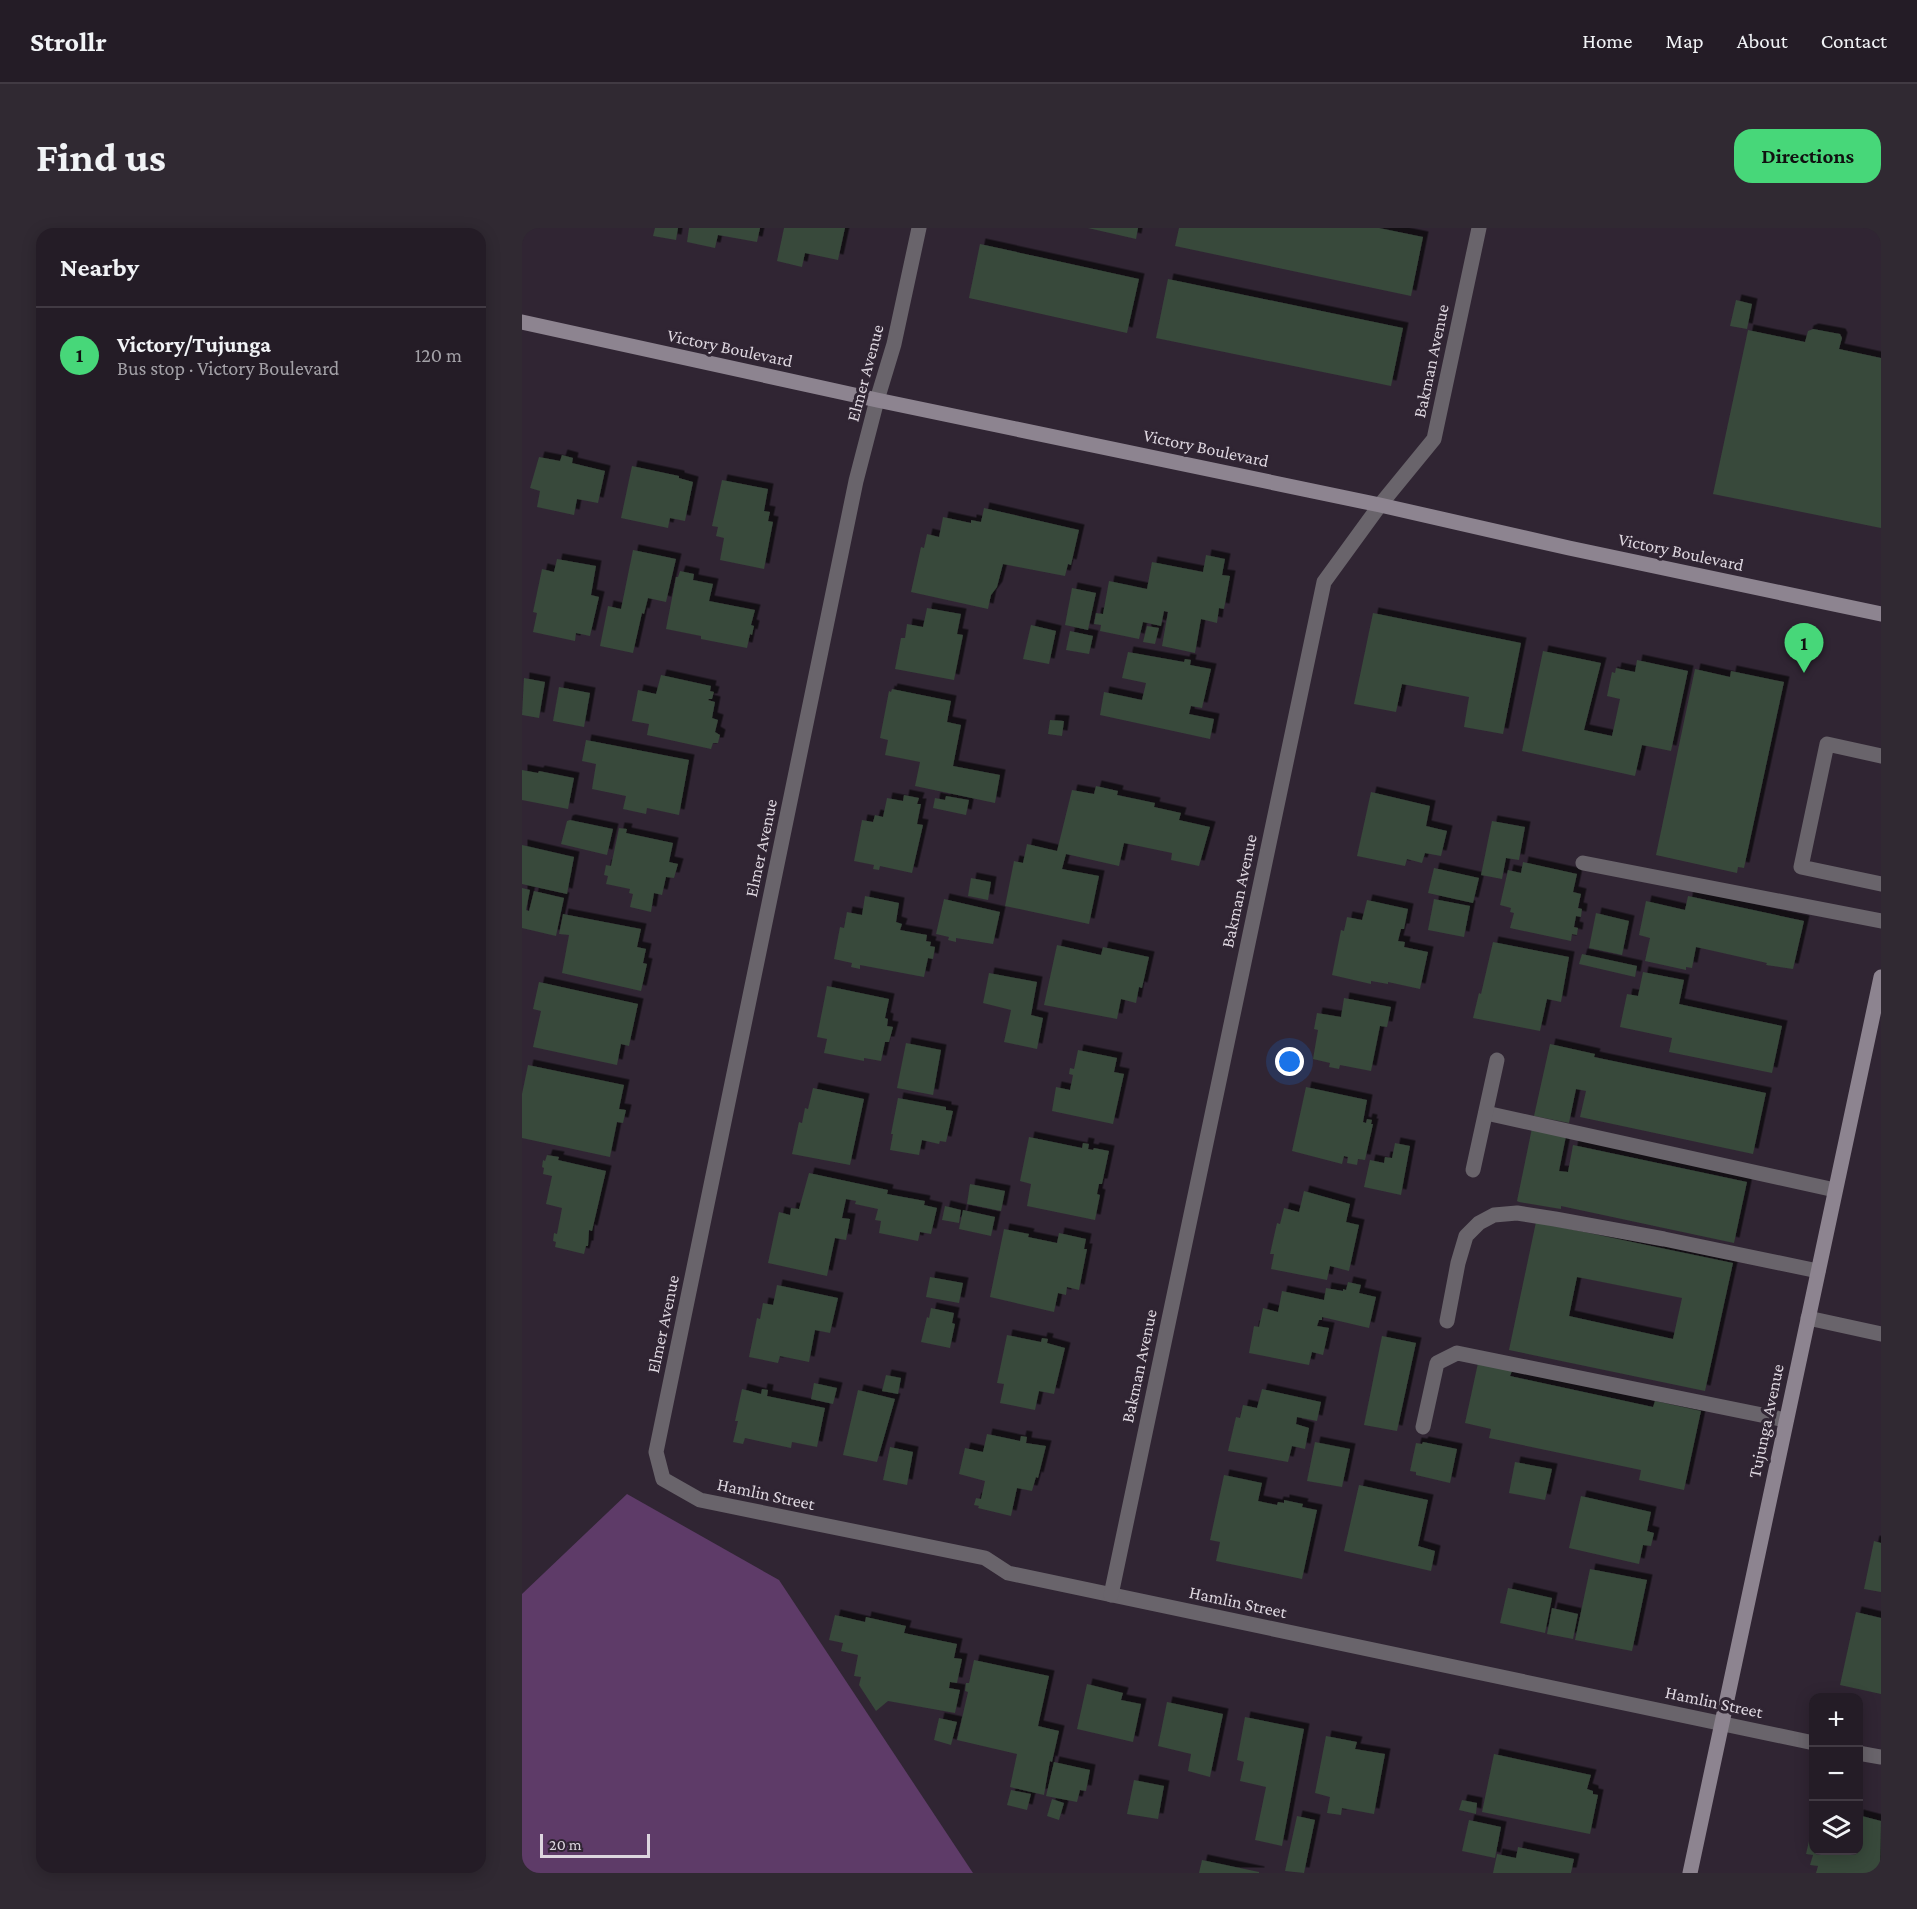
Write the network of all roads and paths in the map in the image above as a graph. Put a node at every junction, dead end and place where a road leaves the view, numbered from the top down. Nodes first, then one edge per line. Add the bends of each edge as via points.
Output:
1 (919, 228) edge
2 (1479, 228) edge
3 (522, 322) edge
4 (877, 400) junction
5 (1380, 505) junction
6 (1881, 614) edge
7 (1881, 756) edge
8 (1583, 863) dead end
9 (1881, 885) edge
10 (1881, 921) edge
11 (1881, 977) edge
12 (1497, 1060) dead end
13 (1486, 1113) junction
14 (1473, 1170) dead end
15 (1835, 1190) junction
16 (1818, 1271) junction
17 (1808, 1318) junction
18 (1447, 1321) dead end
19 (1881, 1334) edge
20 (1786, 1420) junction
21 (1423, 1427) dead end
22 (663, 1479) joint
23 (1111, 1595) junction
24 (1722, 1723) junction
25 (1809, 1742) edge
26 (1863, 1753) edge
27 (1881, 1757) edge
28 (1690, 1873) edge

1 - 4 street, Elmer Avenue via 894,344
2 - 5 street, Bakman Avenue via 1434,439
3 - 4 main road, Victory Boulevard
4 - 5 main road, Victory Boulevard
4 - 22 street, Elmer Avenue via 854,492 656,1452
5 - 6 main road, Victory Boulevard
5 - 23 street, Bakman Avenue via 1324,582
7 - 9 street via 1827,744 1801,867
8 - 10 street
11 - 15 main road, Tujunga Avenue
12 - 13 street
13 - 14 street
13 - 15 street
15 - 16 main road, Tujunga Avenue
16 - 17 main road, Tujunga Avenue
16 - 18 street via 1546,1217 1494,1215 1466,1236
17 - 19 street
17 - 20 main road, Tujunga Avenue
20 - 21 street via 1457,1353 1437,1363
20 - 24 main road, Tujunga Avenue
22 - 23 street, Hamlin Street via 700,1500 985,1558 1008,1573
23 - 24 street, Hamlin Street
24 - 25 street, Hamlin Street
24 - 28 main road, Tujunga Avenue
26 - 27 street

